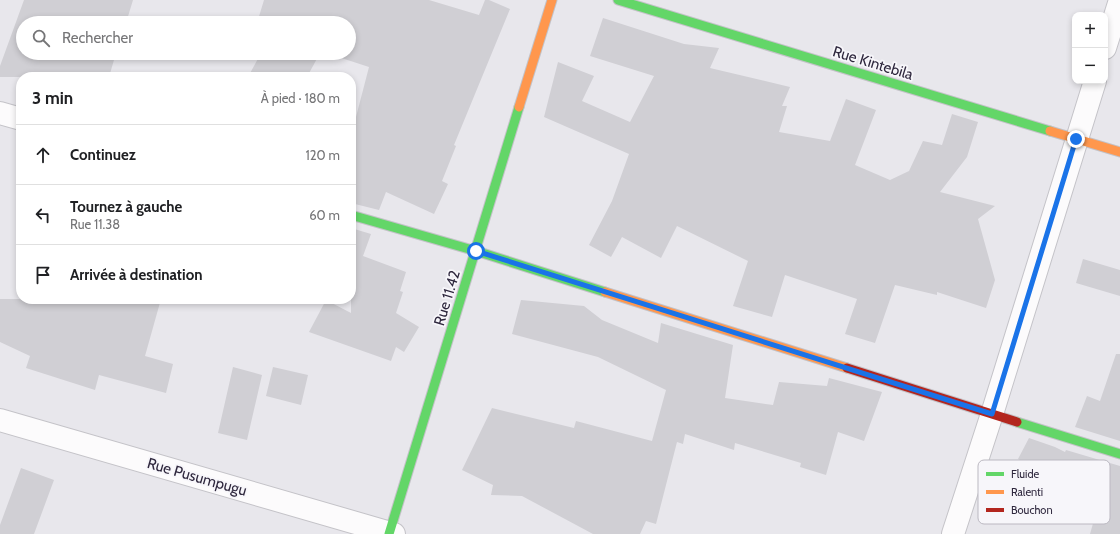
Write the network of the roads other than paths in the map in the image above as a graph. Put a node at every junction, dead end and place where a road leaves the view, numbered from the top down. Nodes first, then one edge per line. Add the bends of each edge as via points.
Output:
1 (552, 0) edge
2 (618, 0) edge
3 (1120, 0) edge
4 (1108, 38) edge
5 (1094, 84) edge
6 (0, 113) edge
7 (16, 118) edge
8 (1076, 139) junction
9 (1120, 152) edge
10 (356, 216) edge
11 (476, 251) junction
12 (992, 414) junction
13 (0, 420) edge
14 (1120, 454) edge
15 (390, 534) edge
16 (953, 534) edge

1 - 11 street, Rue 11.42
2 - 8 street, Rue Kintebila
3 - 4 street
5 - 8 street
6 - 7 street
8 - 9 street, Rue Kintebila
8 - 12 street
10 - 11 street
11 - 12 street
11 - 15 street, Rue 11.42
12 - 14 street
12 - 16 street
13 - 15 street, Rue Pusumpugu

